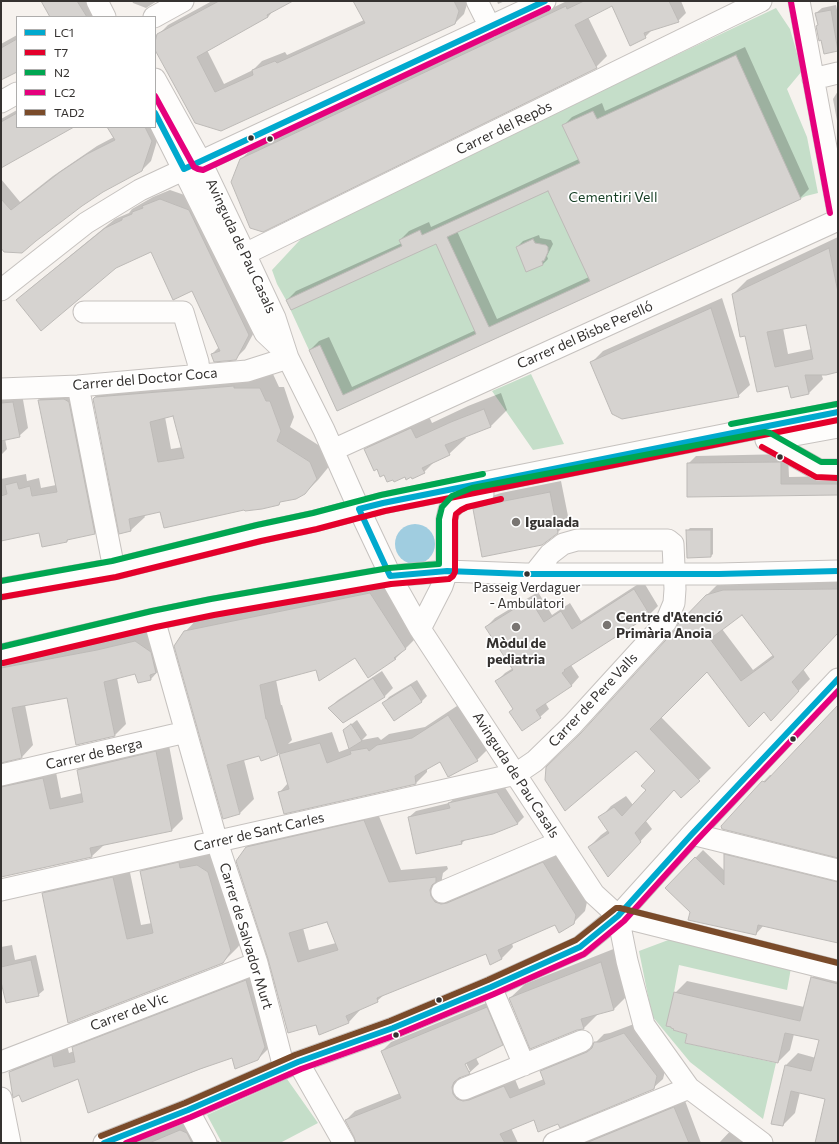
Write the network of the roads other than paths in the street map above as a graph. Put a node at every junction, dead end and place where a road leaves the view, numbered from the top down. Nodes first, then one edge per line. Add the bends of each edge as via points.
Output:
1 (97, 1) edge
2 (113, 1) edge
3 (183, 1) edge
4 (476, 1) edge
5 (545, 1) edge
6 (762, 1) edge
7 (799, 1) edge
8 (104, 16) edge
9 (120, 16) edge
10 (156, 16) edge
11 (490, 27) junction
12 (838, 73) edge
13 (812, 79) junction
14 (156, 81) edge
15 (16, 94) edge
16 (1, 102) edge
17 (156, 114) edge
18 (192, 165) junction
19 (838, 212) edge
20 (838, 220) edge
21 (246, 254) junction
22 (3, 284) edge
23 (84, 312) dead end
24 (286, 355) junction
25 (199, 374) junction
26 (78, 386) junction
27 (1, 389) edge
28 (838, 412) edge
29 (838, 427) edge
30 (765, 433) junction
31 (333, 450) junction
32 (838, 470) edge
33 (359, 509) junction
34 (114, 569) junction
35 (447, 571) junction
36 (838, 571) edge
37 (534, 574) junction
38 (674, 574) junction
39 (390, 576) junction
40 (1, 589) edge
41 (154, 619) junction
42 (420, 629) junction
43 (1, 655) edge
44 (836, 684) edge
45 (186, 732) junction
46 (516, 774) junction
47 (1, 775) edge
48 (692, 834) junction
49 (217, 842) junction
50 (560, 842) junction
51 (838, 870) edge
52 (1, 890) edge
53 (442, 892) dead end
54 (618, 916) junction
55 (257, 962) junction
56 (838, 971) edge
57 (491, 987) junction
58 (582, 1041) dead end
59 (1, 1062) edge
60 (524, 1064) junction
61 (291, 1065) junction
62 (689, 1088) junction
63 (464, 1089) dead end
64 (1, 1098) edge
65 (188, 1110) junction
66 (336, 1140) edge
67 (10, 1143) edge
68 (104, 1143) edge
69 (206, 1143) edge
70 (554, 1143) edge
71 (762, 1143) edge

1 - 8 street
2 - 9 street
3 - 10 street
4 - 11 street
5 - 11 street
6 - 21 street, Carrer del Repòs
7 - 13 street
11 - 18 street
12 - 13 street
13 - 19 street
14 - 18 street, Avinguda de Pau Casals
15 - 16 street
17 - 18 street, Avinguda de Pau Casals
18 - 21 street, Avinguda de Pau Casals
18 - 22 street via 140,190 86,223
18 - 24 street, Avinguda de Pau Casals via 265,333
20 - 31 street, Carrer del Bisbe Perelló
21 - 24 street, Avinguda de Pau Casals via 275,318
23 - 25 street via 183,312 198,362
24 - 25 street, Carrer del Doctor Coca via 247,370
24 - 31 street, Avinguda de Pau Casals
25 - 26 street, Carrer del Doctor Coca
26 - 27 street, Carrer del Doctor Coca
26 - 34 street
28 - 30 street
29 - 30 street
30 - 32 street via 819,470
30 - 33 street
30 - 35 street via 464,499 456,503 447,518
31 - 33 street, Avinguda de Pau Casals
33 - 34 street
33 - 39 street, Avinguda de Pau Casals
34 - 40 street
35 - 37 street
35 - 39 street
35 - 42 street
36 - 38 street
37 - 38 street
37 - 38 street, Carrer de Pere Valls via 550,554 563,544 577,540 668,540 673,544
38 - 46 street, Carrer de Pere Valls via 674,603 666,622 572,725
39 - 41 street
39 - 42 street, Avinguda de Pau Casals
41 - 43 street
41 - 45 street, Carrer de Salvador Murt
42 - 46 street, Avinguda de Pau Casals
44 - 48 street
45 - 47 street, Carrer de Berga
45 - 49 street, Carrer de Salvador Murt
46 - 49 street, Carrer de Sant Carles
46 - 50 street, Avinguda de Pau Casals
48 - 51 street
48 - 54 street
49 - 52 street, Carrer de Sant Carles
49 - 55 street, Carrer de Salvador Murt
50 - 53 street
50 - 54 street, Avinguda de Pau Casals via 594,894
54 - 56 street
54 - 57 street via 580,947
54 - 62 street via 644,1025
55 - 59 street, Carrer de Vic
55 - 61 street, Carrer de Salvador Murt
57 - 60 street
57 - 61 street via 393,1028
58 - 60 street
60 - 63 street
61 - 65 street
61 - 66 street, Carrer de Salvador Murt
62 - 70 street
62 - 71 street
64 - 67 street
65 - 68 street
65 - 69 street

